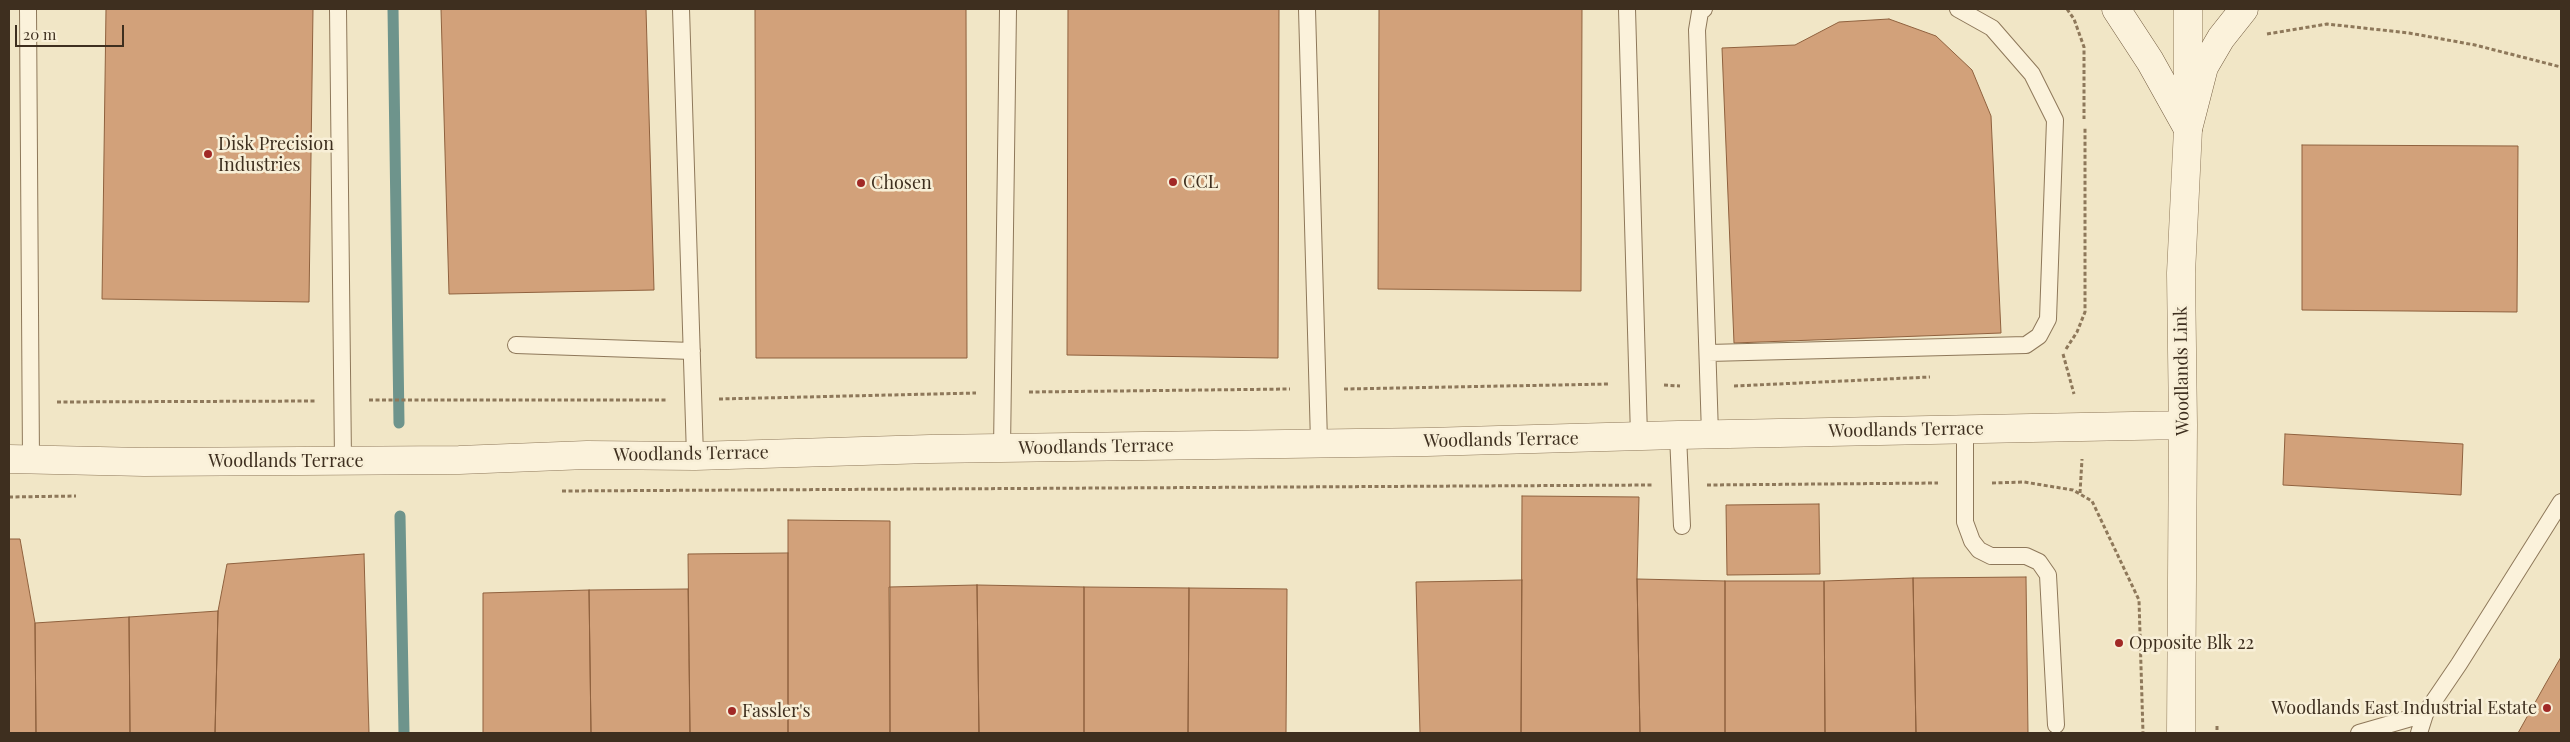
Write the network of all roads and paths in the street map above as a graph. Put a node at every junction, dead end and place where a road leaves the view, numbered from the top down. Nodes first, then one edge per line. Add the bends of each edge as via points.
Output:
1 (28, 9) edge
2 (338, 9) edge
3 (681, 9) edge
4 (1008, 9) edge
5 (1306, 9) edge
6 (1627, 9) edge
7 (1704, 9) edge
8 (1958, 9) edge
9 (2067, 9) edge
10 (2116, 9) edge
11 (2188, 9) edge
12 (2244, 9) edge
13 (2262, 35) dead end
14 (2561, 67) edge
15 (2188, 128) junction
16 (516, 345) dead end
17 (692, 351) junction
18 (1708, 353) junction
19 (2055, 358) dead end
20 (1935, 377) dead end
21 (1638, 384) junction
22 (1709, 387) junction
23 (1317, 389) junction
24 (1003, 392) junction
25 (342, 400) junction
26 (694, 400) junction
27 (30, 402) junction
28 (2183, 424) junction
29 (1965, 429) junction
30 (1678, 434) junction
31 (1710, 434) junction
32 (1639, 436) junction
33 (1319, 442) junction
34 (1002, 449) junction
35 (695, 456) junction
36 (20, 460) edge
37 (343, 460) junction
38 (1965, 483) junction
39 (1682, 485) junction
40 (554, 492) dead end
41 (78, 496) dead end
42 (9, 497) edge
43 (2561, 502) edge
44 (1682, 526) dead end
45 (2425, 714) junction
46 (2056, 725) dead end
47 (2143, 733) edge
48 (2181, 733) edge
49 (2359, 733) edge
50 (2419, 733) edge

1 - 27 lane
2 - 25 lane
3 - 17 lane
4 - 24 lane
5 - 23 lane
6 - 21 lane
7 - 18 lane via 1700,12 1697,30
8 - 18 lane via 1992,28 2032,74 2055,120 2048,320 2039,336 2026,345
9 - 19 path via 2084,47 2085,312 2063,354
10 - 15 street
11 - 15 street, Woodlands Link
12 - 15 street via 2204,67
13 - 14 path via 2327,24 2409,33 2475,45
15 - 28 street, Woodlands Link via 2181,273
16 - 17 lane
17 - 26 lane
18 - 22 lane
20 - 22 path
21 - 22 path
21 - 23 path
21 - 32 lane
22 - 31 lane
23 - 24 path
23 - 33 lane
24 - 26 path
24 - 34 lane
25 - 26 path
25 - 27 path
25 - 37 lane
26 - 35 lane
27 - 36 lane
28 - 29 street, Woodlands Terrace
28 - 48 street, Woodlands Link
29 - 31 street, Woodlands Terrace
29 - 38 lane
30 - 31 street, Woodlands Terrace
30 - 32 street, Woodlands Terrace
30 - 39 lane
32 - 33 street, Woodlands Terrace
33 - 34 street, Woodlands Terrace
34 - 35 street, Woodlands Terrace
35 - 37 street, Woodlands Terrace
36 - 37 street, Woodlands Terrace
38 - 39 path
38 - 46 lane via 1965,522 1979,550 1991,556 2026,556 2039,562 2048,575
38 - 47 path via 2024,482 2073,490 2092,501 2139,600
39 - 40 path
39 - 44 lane
41 - 42 path
43 - 45 lane
45 - 49 lane
45 - 50 lane

